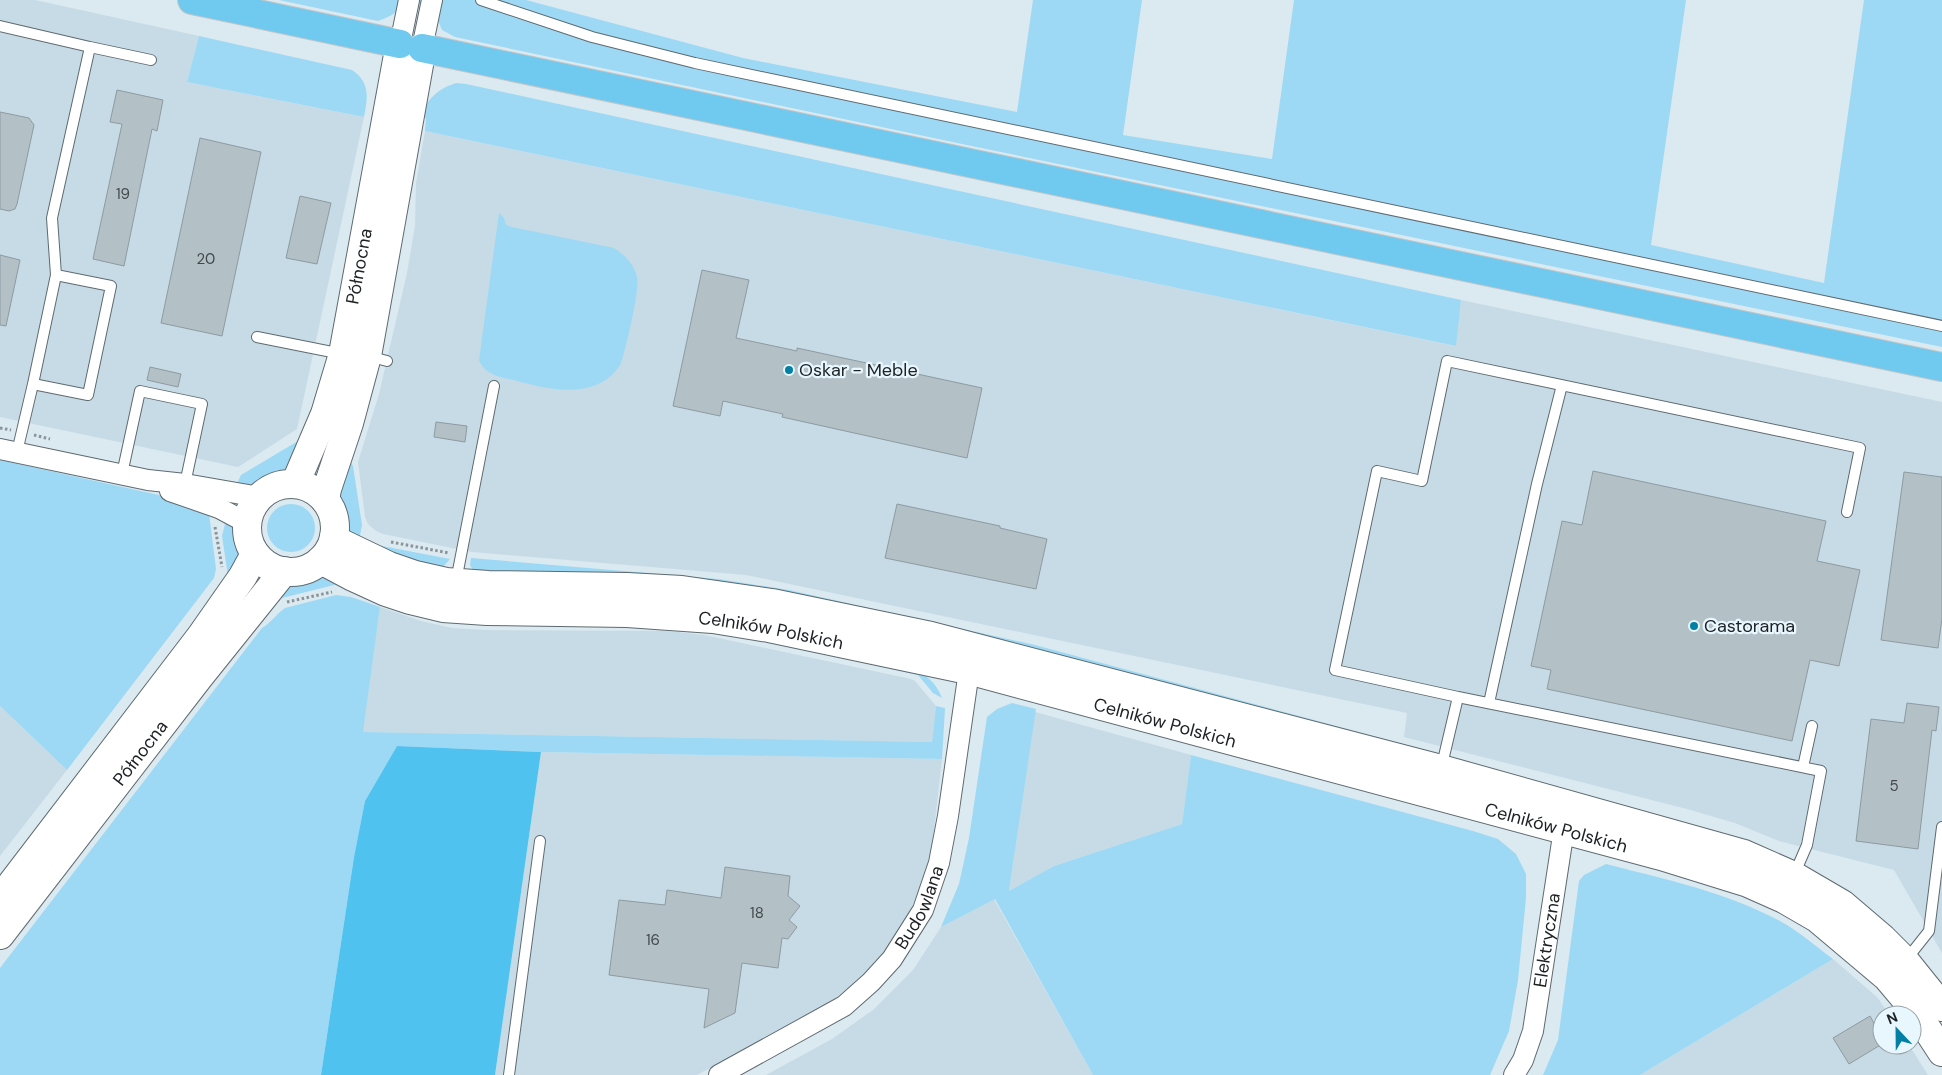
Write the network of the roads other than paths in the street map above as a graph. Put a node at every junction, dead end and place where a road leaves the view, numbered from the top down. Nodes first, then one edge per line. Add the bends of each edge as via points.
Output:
1 (192, 0) edge
2 (409, 0) edge
3 (432, 0) edge
4 (481, 0) edge
5 (0, 26) edge
6 (411, 46) junction
7 (90, 47) junction
8 (151, 60) dead end
9 (56, 275) junction
10 (1942, 326) edge
11 (257, 338) dead end
12 (366, 357) junction
13 (1942, 366) edge
14 (33, 384) junction
15 (1562, 385) junction
16 (494, 386) dead end
17 (8, 450) edge
18 (122, 474) junction
19 (148, 480) junction
20 (185, 484) junction
21 (296, 484) junction
22 (259, 497) junction
23 (325, 500) junction
24 (1847, 512) dead end
25 (247, 523) junction
26 (327, 548) junction
27 (255, 554) junction
28 (284, 572) junction
29 (455, 584) junction
30 (971, 658) junction
31 (1458, 697) junction
32 (1490, 703) junction
33 (1812, 726) dead end
34 (1803, 767) junction
35 (1442, 769) junction
36 (1569, 804) junction
37 (1942, 827) edge
38 (1563, 830) junction
39 (540, 841) dead end
40 (1794, 876) junction
41 (0, 899) edge
42 (0, 935) edge
43 (1896, 969) junction
44 (1942, 1007) edge
45 (1942, 1052) edge
46 (509, 1075) edge
47 (719, 1075) edge
48 (1514, 1075) edge

1 - 6 highway
2 - 6 street
3 - 6 street
4 - 10 lane via 592,37 695,63
5 - 7 lane
6 - 12 street, Północna
6 - 13 highway
7 - 8 lane
7 - 9 lane via 52,218
9 - 14 lane
9 - 14 lane via 110,286 88,395
11 - 12 lane
12 - 21 street, Północna via 325,414
12 - 23 street, Północna via 350,422
14 - 17 lane
15 - 24 lane via 1860,448
15 - 31 lane via 1447,361 1422,481 1377,471 1335,670
15 - 32 lane via 1537,484
16 - 29 lane
17 - 18 street
18 - 19 street
18 - 20 lane via 140,391 202,404
19 - 20 street
19 - 25 street via 219,508
20 - 22 street
21 - 22 street via 278,485
21 - 23 street via 312,489
22 - 25 street via 252,506
23 - 26 street via 335,526
25 - 27 street via 248,539
26 - 28 street via 312,566 301,571
26 - 29 street, Celników Polskich via 343,544 400,571
26 - 30 street, Celników Polskich via 350,576 386,592 442,608 627,612 713,619
27 - 28 street via 268,566
27 - 41 street, Północna via 197,642
28 - 42 street, Północna
29 - 30 street, Celników Polskich via 654,588 718,594 804,609
30 - 35 street, Celników Polskich
30 - 38 street, Celników Polskich
30 - 47 street, Budowlana via 939,864 923,910 892,959 844,1006
31 - 32 lane
31 - 35 lane
32 - 34 lane
33 - 34 lane
34 - 40 lane via 1821,771 1807,845
35 - 36 street, Celników Polskich
36 - 38 street, Elektryczna
36 - 40 street, Celników Polskich via 1744,854
37 - 43 lane via 1928,931
38 - 43 street, Celników Polskich via 1748,883 1817,918
38 - 48 street, Elektryczna via 1533,1031
39 - 46 lane
40 - 43 street, Celników Polskich via 1842,904 1883,939
43 - 44 street, Celników Polskich
43 - 45 street, Celników Polskich via 1914,1009

